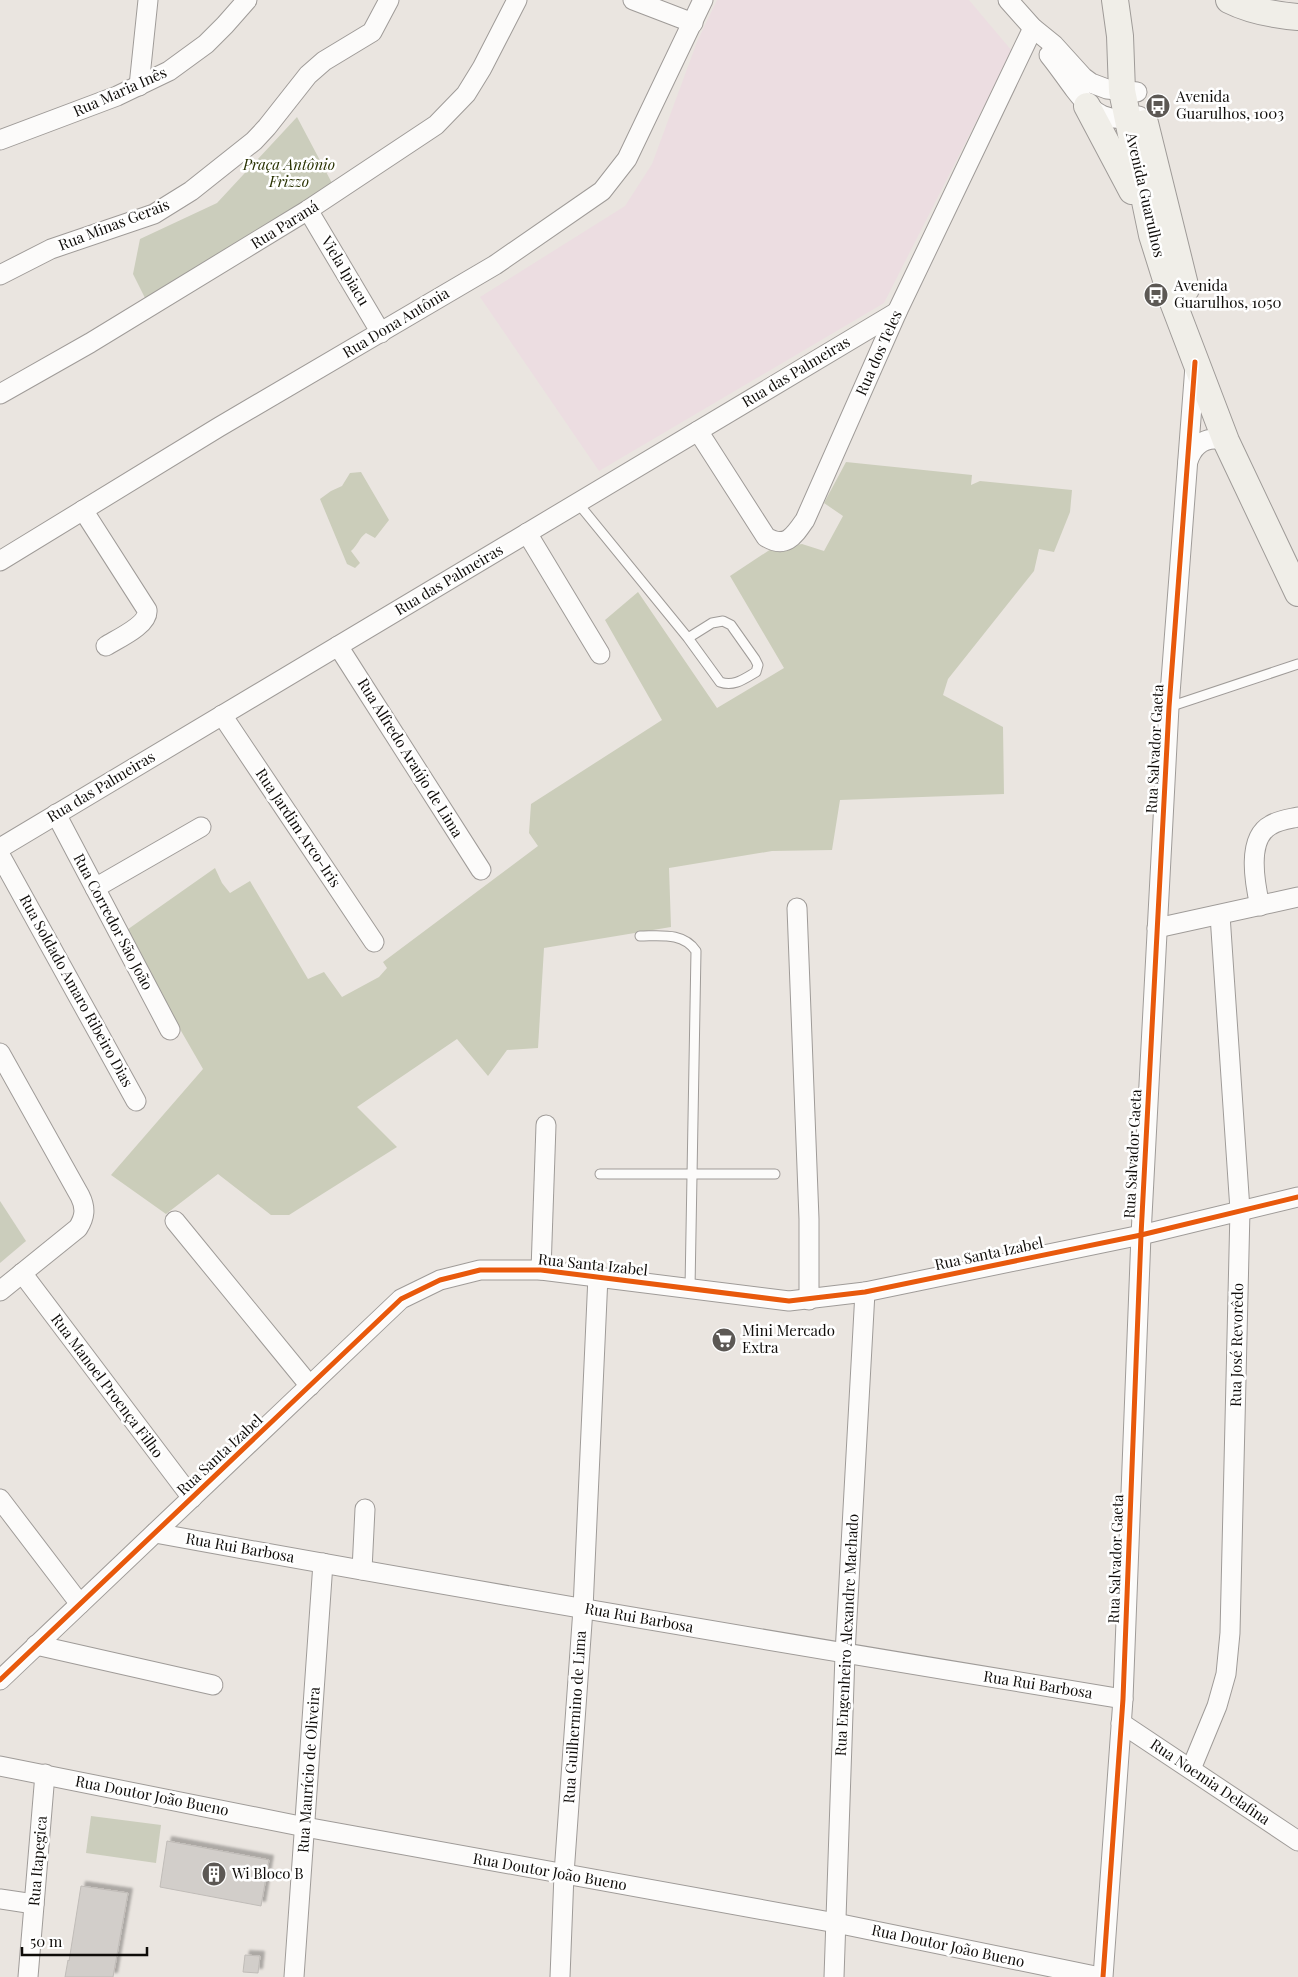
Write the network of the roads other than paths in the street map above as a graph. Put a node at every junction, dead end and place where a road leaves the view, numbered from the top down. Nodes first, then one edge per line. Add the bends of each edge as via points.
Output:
1 (148, 0) edge
2 (247, 0) edge
3 (389, 0) edge
4 (516, 0) edge
5 (633, 0) edge
6 (703, 0) edge
7 (1008, 0) edge
8 (1115, 0) edge
9 (1229, 0) edge
10 (1298, 17) edge
11 (693, 22) junction
12 (1033, 28) junction
13 (139, 86) junction
14 (1132, 104) junction
15 (1087, 106) junction
16 (0, 140) edge
17 (308, 210) junction
18 (1152, 235) junction
19 (0, 275) edge
20 (897, 312) junction
21 (381, 332) junction
22 (1195, 362) junction
23 (0, 394) edge
24 (1213, 406) junction
25 (698, 431) junction
26 (1226, 441) junction
27 (1188, 461) junction
28 (577, 502) junction
29 (83, 510) junction
30 (528, 533) junction
31 (0, 561) edge
32 (1298, 592) edge
33 (688, 638) junction
34 (106, 646) dead end
35 (338, 646) junction
36 (600, 654) dead end
37 (1298, 664) edge
38 (1169, 707) junction
39 (222, 715) junction
40 (56, 814) junction
41 (1298, 818) edge
42 (201, 827) dead end
43 (0, 848) edge
44 (0, 855) edge
45 (482, 870) dead end
46 (95, 888) junction
47 (1298, 897) edge
48 (1260, 906) junction
49 (797, 908) dead end
50 (1220, 915) junction
51 (1157, 928) junction
52 (640, 936) dead end
53 (374, 942) dead end
54 (170, 1030) dead end
55 (0, 1053) edge
56 (136, 1101) dead end
57 (546, 1125) dead end
58 (600, 1174) dead end
59 (775, 1174) dead end
60 (692, 1175) junction
61 (1298, 1197) edge
62 (1240, 1210) junction
63 (175, 1221) dead end
64 (1141, 1235) junction
65 (541, 1270) junction
66 (22, 1273) junction
67 (598, 1276) junction
68 (690, 1288) junction
69 (0, 1291) edge
70 (865, 1292) junction
71 (809, 1300) junction
72 (310, 1386) junction
73 (192, 1498) junction
74 (0, 1499) edge
75 (365, 1509) dead end
76 (155, 1533) junction
77 (323, 1563) junction
78 (362, 1570) junction
79 (80, 1604) junction
80 (583, 1608) junction
81 (36, 1645) junction
82 (845, 1654) junction
83 (0, 1680) edge
84 (213, 1685) dead end
85 (1123, 1699) junction
86 (1121, 1724) junction
87 (0, 1766) edge
88 (1191, 1769) junction
89 (45, 1774) junction
90 (305, 1827) junction
91 (1298, 1841) edge
92 (564, 1874) junction
93 (0, 1899) edge
94 (34, 1904) junction
95 (836, 1923) junction
96 (28, 1977) edge
97 (294, 1977) edge
98 (560, 1977) edge
99 (834, 1977) edge
100 (1101, 1977) edge

1 - 13 street
2 - 13 street, Rua Maria Inês via 206,44 169,71
3 - 19 street, Rua Minas Gerais via 372,32 324,61 308,75 254,140 191,191 154,214 51,250
4 - 17 street, Rua Paraná via 482,68 466,94 445,117
5 - 11 street
6 - 11 street, Rua Dona Antônia
7 - 12 street
8 - 14 main road, Avenida Guarulhos
9 - 10 main road via 1275,15
11 - 21 street, Rua Dona Antônia via 627,159 602,191 495,264
12 - 14 street via 1054,45 1083,77
12 - 15 street via 1047,53
12 - 20 street, Rua dos Teles
13 - 16 street, Rua Maria Inês
14 - 15 street via 1104,117
14 - 18 main road, Avenida Guarulhos
14 - 24 main road, Avenida Guarulhos
15 - 18 main road
17 - 21 street, Viela Ipiacu
17 - 23 street, Rua Paraná
18 - 22 main road, Avenida Guarulhos
20 - 25 street, Rua das Palmeiras
20 - 25 street, Rua dos Teles via 805,520 790,539 782,543 766,537
21 - 29 street, Rua Dona Antônia
22 - 24 main road, Avenida Guarulhos
22 - 27 street, Rua Salvador Gaeta
24 - 26 main road, Avenida Guarulhos
25 - 28 street, Rua das Palmeiras
26 - 27 street via 1214,438 1202,442
26 - 32 main road, Avenida Guarulhos
27 - 38 street, Rua Salvador Gaeta
28 - 30 street, Rua das Palmeiras
28 - 33 lane
29 - 31 street, Rua Dona Antônia
29 - 34 street via 147,610 142,622
30 - 35 street, Rua das Palmeiras
30 - 36 street
33 - 33 lane via 720,682 736,683 756,672 756,658 731,625 723,621 712,624
35 - 39 street, Rua das Palmeiras
35 - 45 street, Rua Alfredo Araújo de Lima
37 - 38 lane
38 - 51 street, Rua Salvador Gaeta
39 - 40 street, Rua das Palmeiras
39 - 53 street, Rua Jardim Arco-Iris
40 - 43 street, Rua das Palmeiras
40 - 46 street, Rua Corredor São João
41 - 48 street via 1270,825 1261,833 1255,850 1254,868
42 - 46 street
44 - 56 street, Rua Soldado Amaro Ribeiro Dias
46 - 54 street, Rua Corredor São João
47 - 48 street
48 - 50 street
49 - 71 street
50 - 51 street
50 - 62 street, Rua José Revorêdo
51 - 64 street, Rua Salvador Gaeta
52 - 60 lane via 681,938 696,951
55 - 66 street via 85,1210 78,1228
57 - 65 street
58 - 60 lane
59 - 60 lane
60 - 68 lane
61 - 62 street, Rua Santa Izabel
62 - 64 street, Rua Santa Izabel
62 - 88 street, Rua José Revorêdo via 1226,1674 1217,1706
63 - 72 street
64 - 70 street, Rua Santa Izabel
64 - 85 street, Rua Salvador Gaeta
65 - 67 street, Rua Santa Izabel
65 - 72 street, Rua Santa Izabel via 480,1270 432,1284 401,1300
66 - 69 street
66 - 73 street, Rua Manoel Proença Filho
67 - 68 street, Rua Santa Izabel
67 - 80 street, Rua Guilhermino de Lima
68 - 71 street, Rua Santa Izabel via 789,1301
70 - 71 street, Rua Santa Izabel
70 - 82 street, Rua Engenheiro Alexandre Machado
72 - 73 street, Rua Santa Izabel
73 - 76 street, Rua Santa Izabel
74 - 79 street
75 - 78 street
76 - 77 street, Rua Rui Barbosa
76 - 79 street, Rua Santa Izabel
77 - 78 street, Rua Rui Barbosa
77 - 90 street, Rua Maurício de Oliveira
78 - 80 street, Rua Rui Barbosa
79 - 81 street, Rua Santa Izabel
80 - 82 street, Rua Rui Barbosa
80 - 92 street, Rua Guilhermino de Lima
81 - 83 street, Rua Santa Izabel
81 - 84 street
82 - 85 street, Rua Rui Barbosa
82 - 95 street, Rua Engenheiro Alexandre Machado
85 - 86 street, Rua Salvador Gaeta
86 - 88 street, Rua Noemia Delafina
86 - 100 street, Rua Salvador Gaeta
87 - 89 street, Rua Doutor João Bueno
88 - 91 street, Rua Noemia Delafina
89 - 90 street, Rua Doutor João Bueno
89 - 94 street, Rua Itapegica
90 - 92 street, Rua Doutor João Bueno
90 - 97 street, Rua Maurício de Oliveira
92 - 95 street, Rua Doutor João Bueno
92 - 98 street, Rua Guilhermino de Lima
93 - 94 street
94 - 96 street, Rua Itapegica
95 - 99 street, Rua Engenheiro Alexandre Machado
95 - 100 street, Rua Doutor João Bueno

